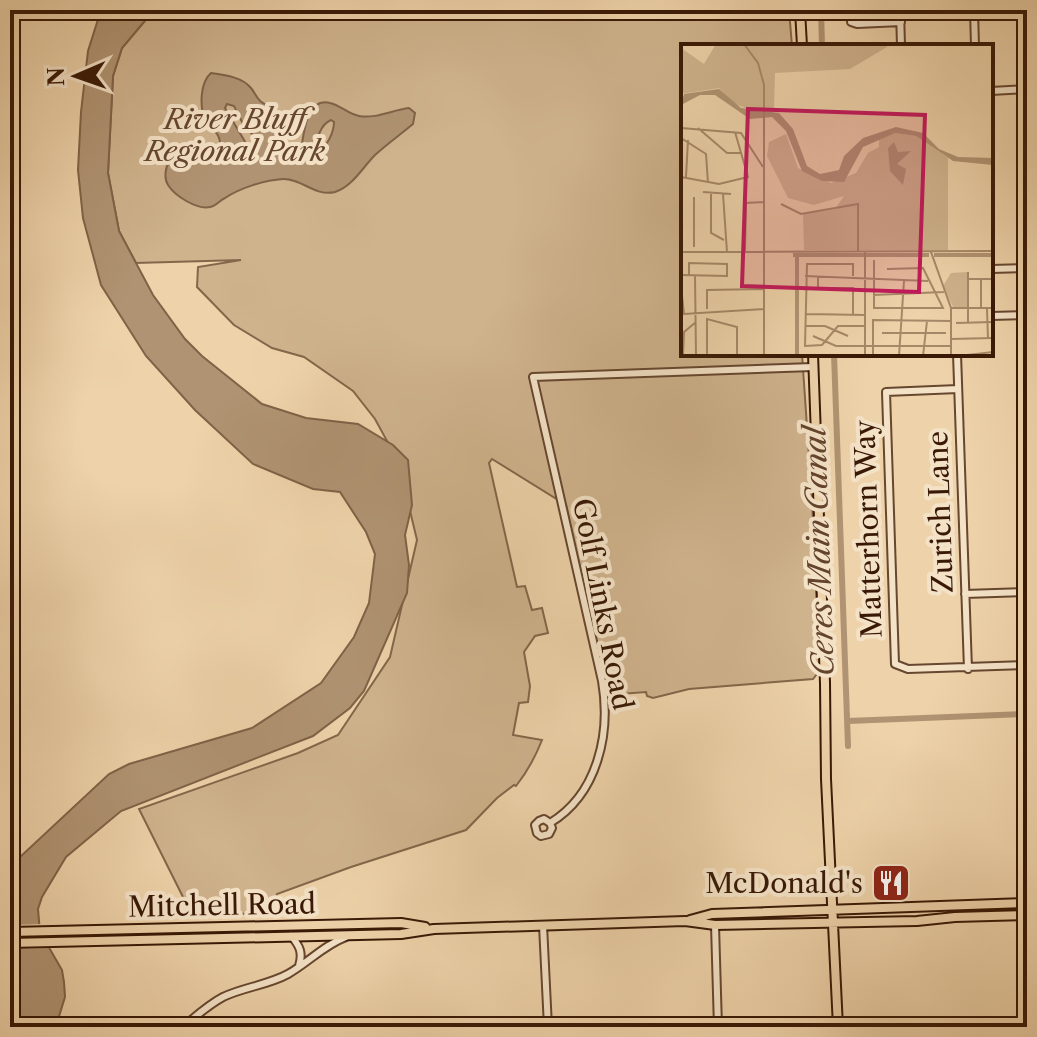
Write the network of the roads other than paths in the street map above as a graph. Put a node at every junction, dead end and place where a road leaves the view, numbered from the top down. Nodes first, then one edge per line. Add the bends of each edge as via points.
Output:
1 (800, 10) edge
2 (900, 10) edge
3 (974, 10) edge
4 (851, 22) dead end
5 (901, 22) junction
6 (802, 44) edge
7 (901, 44) edge
8 (975, 44) edge
9 (1027, 89) edge
10 (993, 91) edge
11 (1027, 268) edge
12 (993, 269) edge
13 (1027, 315) edge
14 (993, 316) edge
15 (813, 356) edge
16 (957, 356) edge
17 (813, 367) junction
18 (958, 389) junction
19 (1027, 592) edge
20 (965, 594) junction
21 (1027, 665) edge
22 (968, 669) junction
23 (550, 823) dead end
24 (1027, 903) edge
25 (831, 911) junction
26 (1027, 915) edge
27 (685, 921) junction
28 (833, 921) junction
29 (543, 925) junction
30 (715, 925) junction
31 (434, 929) junction
32 (10, 932) edge
33 (349, 935) junction
34 (291, 936) junction
35 (10, 943) edge
36 (299, 966) junction
37 (183, 1027) edge
38 (548, 1027) edge
39 (718, 1027) edge
40 (813, 1027) edge
41 (838, 1027) edge

1 - 6 main road
2 - 5 street
3 - 8 street
4 - 5 street
5 - 7 street
9 - 10 street
11 - 12 street
13 - 14 street
15 - 17 main road
16 - 18 street, Zurich Lane
17 - 23 street, Golf Links Road via 533,377 605,710 601,750 590,778 573,804
17 - 25 main road
18 - 20 street, Zurich Lane
18 - 22 street, Matterhorn Way via 886,392 895,664 908,669
19 - 20 street
20 - 22 street, Zurich Lane
21 - 22 street
24 - 25 main road, Mitchell Road
25 - 27 main road, Mitchell Road via 712,914
25 - 28 main road
26 - 28 main road, Mitchell Road
27 - 29 main road, Mitchell Road
27 - 30 main road, Mitchell Road
28 - 30 main road, Mitchell Road
28 - 41 main road
29 - 31 main road, Mitchell Road
29 - 38 street
30 - 39 street
31 - 32 main road, Mitchell Road via 401,923
31 - 33 main road, Mitchell Road
33 - 34 main road, Mitchell Road
33 - 36 street
34 - 35 main road, Mitchell Road
34 - 36 street via 302,952
36 - 37 street via 274,981 225,997
40 - 41 street

